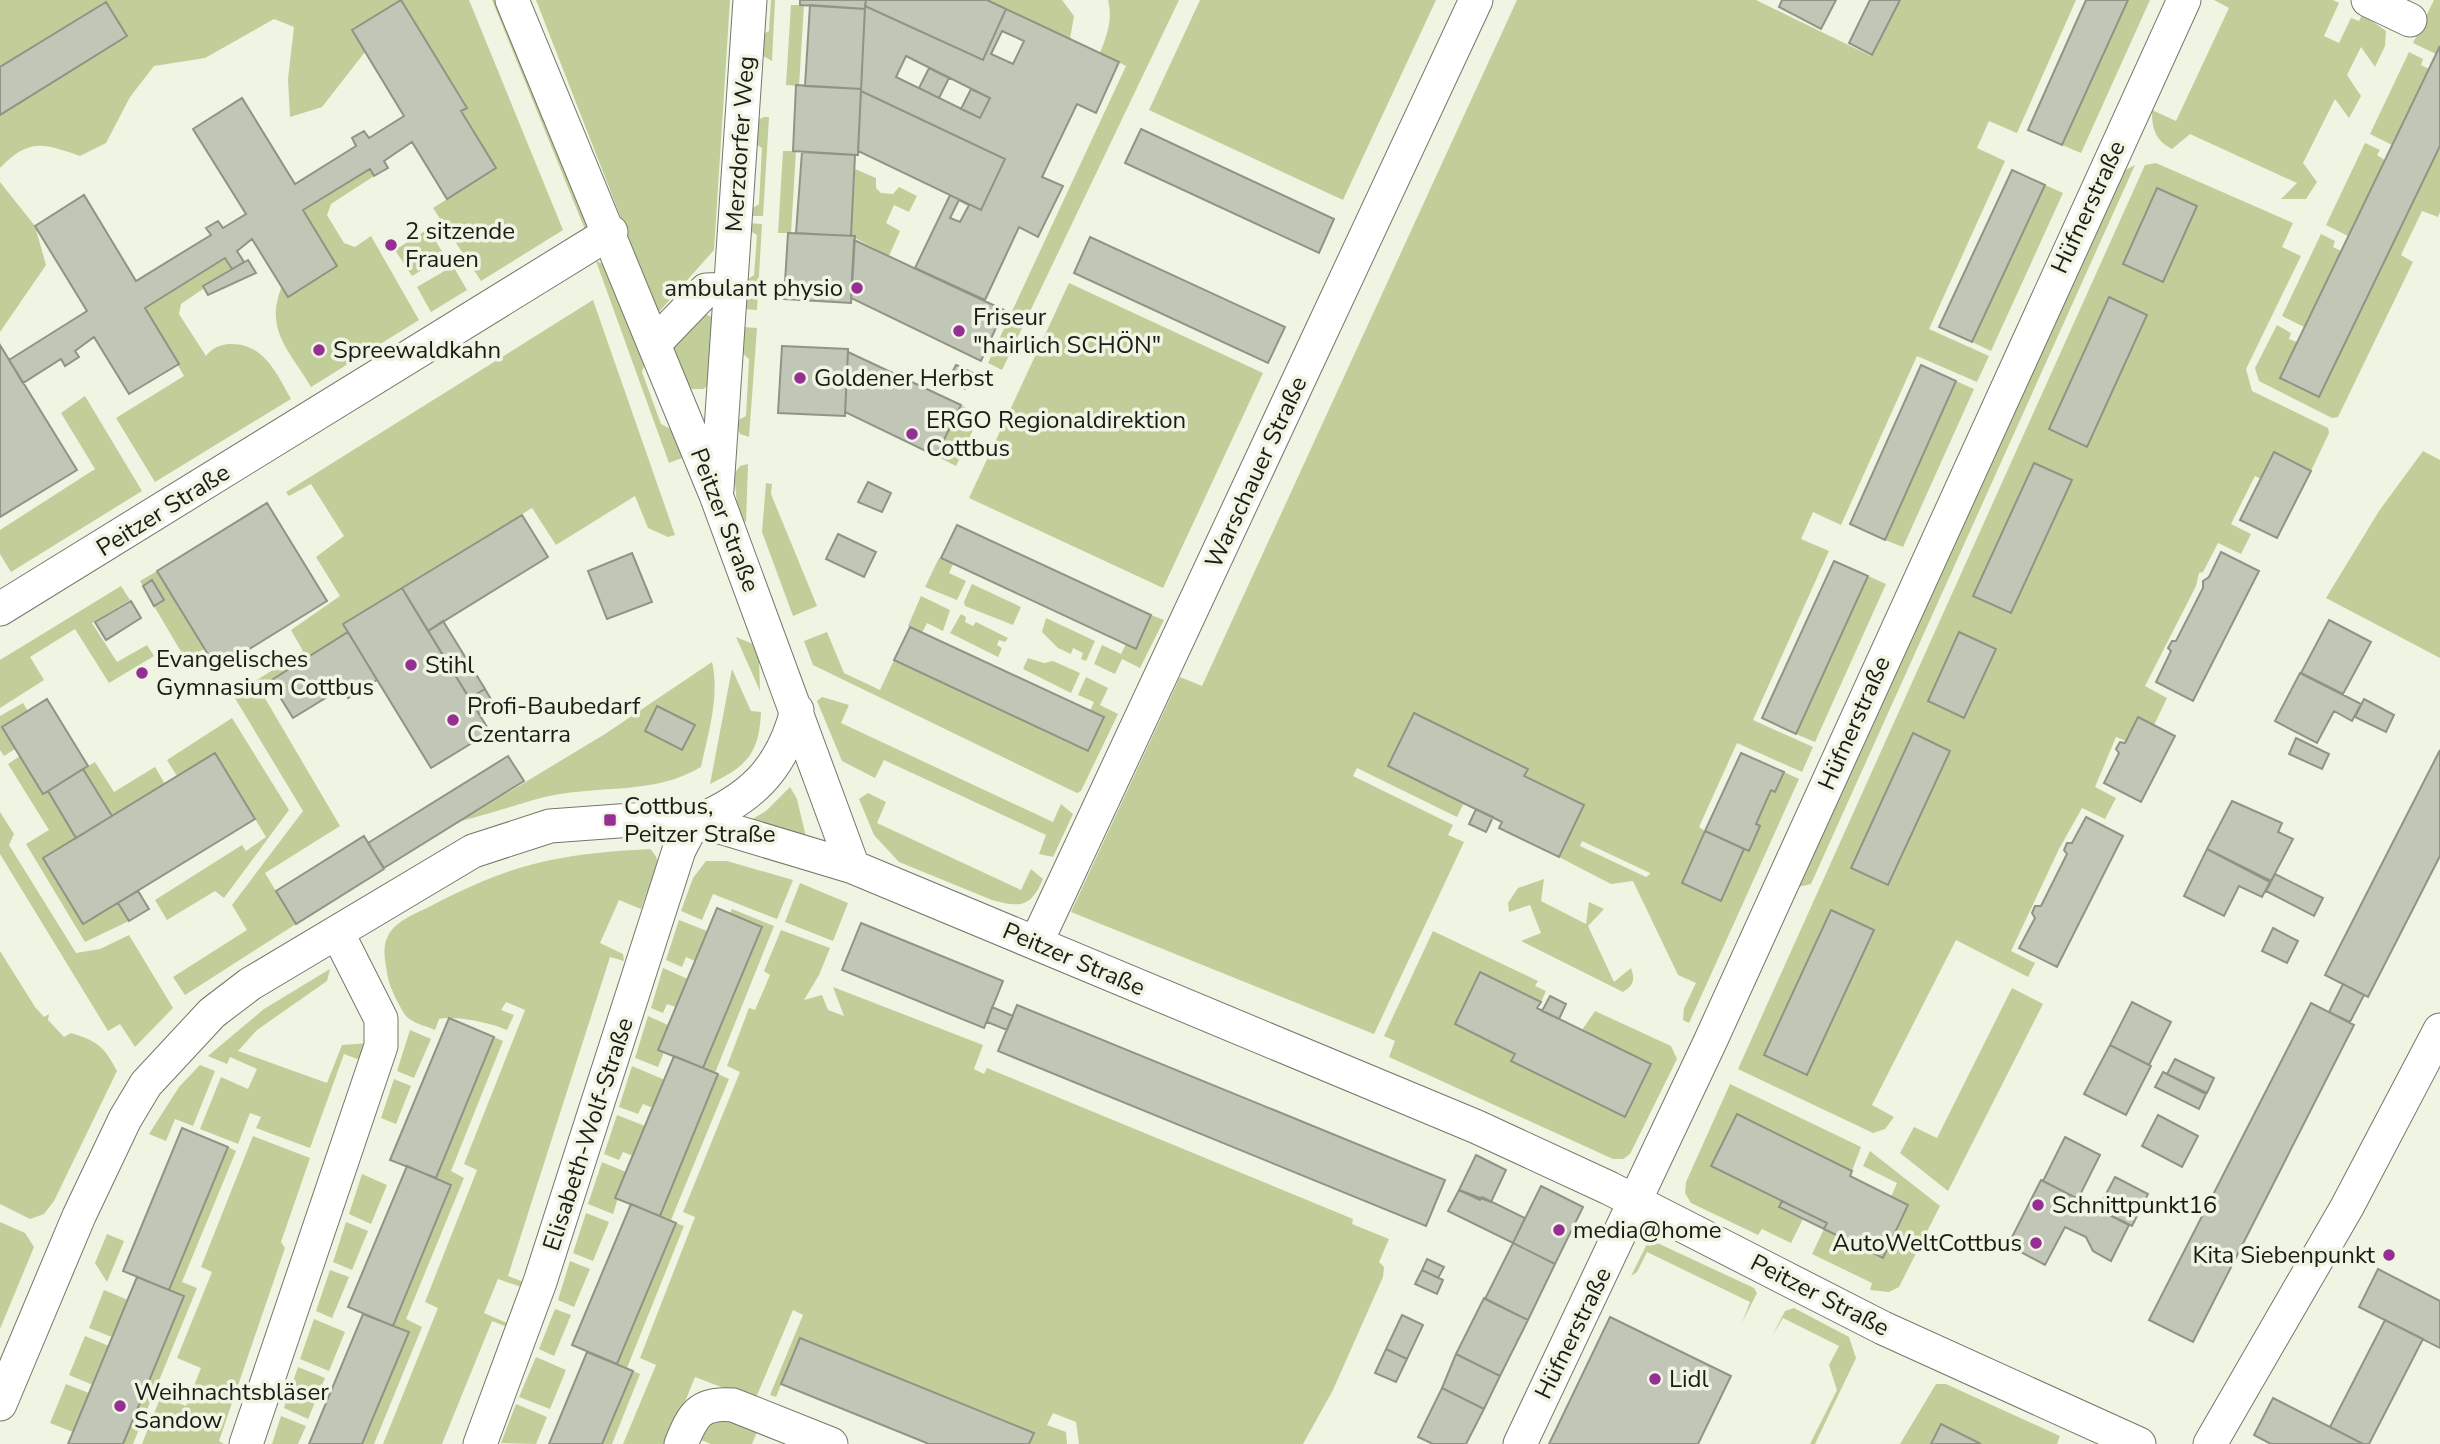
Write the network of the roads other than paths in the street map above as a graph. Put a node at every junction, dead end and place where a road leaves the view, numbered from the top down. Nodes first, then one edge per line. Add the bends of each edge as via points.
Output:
1 (512, 0) edge
2 (750, 0) edge
3 (1476, 0) edge
4 (2184, 0) edge
5 (2368, 0) edge
6 (2410, 20) dead end
7 (611, 232) junction
8 (731, 289) junction
9 (654, 344) junction
10 (716, 495) junction
11 (0, 609) edge
12 (797, 710) junction
13 (693, 823) junction
14 (853, 867) junction
15 (337, 932) junction
16 (1036, 943) junction
17 (2440, 1030) edge
18 (1636, 1202) junction
19 (0, 1404) edge
20 (246, 1444) edge
21 (480, 1444) edge
22 (681, 1444) edge
23 (831, 1444) edge
24 (1520, 1444) edge
25 (2139, 1444) edge
26 (2210, 1444) edge

1 - 7 street, Peitzer Straße
2 - 8 street, Merzdorfer Weg
3 - 16 street, Warschauer Straße
4 - 18 street, Hüfnerstraße
5 - 6 street
7 - 9 street, Peitzer Straße
7 - 11 street, Peitzer Straße
8 - 9 street via 706,290
8 - 10 street, Merzdorfer Weg
9 - 10 street, Peitzer Straße
10 - 12 street, Peitzer Straße
12 - 13 street via 784,750 757,785 728,809
12 - 14 street, Peitzer Straße
13 - 14 street
13 - 15 street via 646,819 550,826 472,851
13 - 21 street, Elisabeth-Wolf-Straße via 679,850 540,1282
14 - 16 street, Peitzer Straße
15 - 19 street via 250,984 212,1013 146,1084 79,1216
15 - 20 street via 381,1019 381,1046
16 - 18 street, Peitzer Straße via 1477,1127
17 - 26 street via 2347,1207
18 - 24 street, Hüfnerstraße
18 - 25 street, Peitzer Straße via 1909,1340
22 - 23 street via 702,1408 715,1404 733,1405

